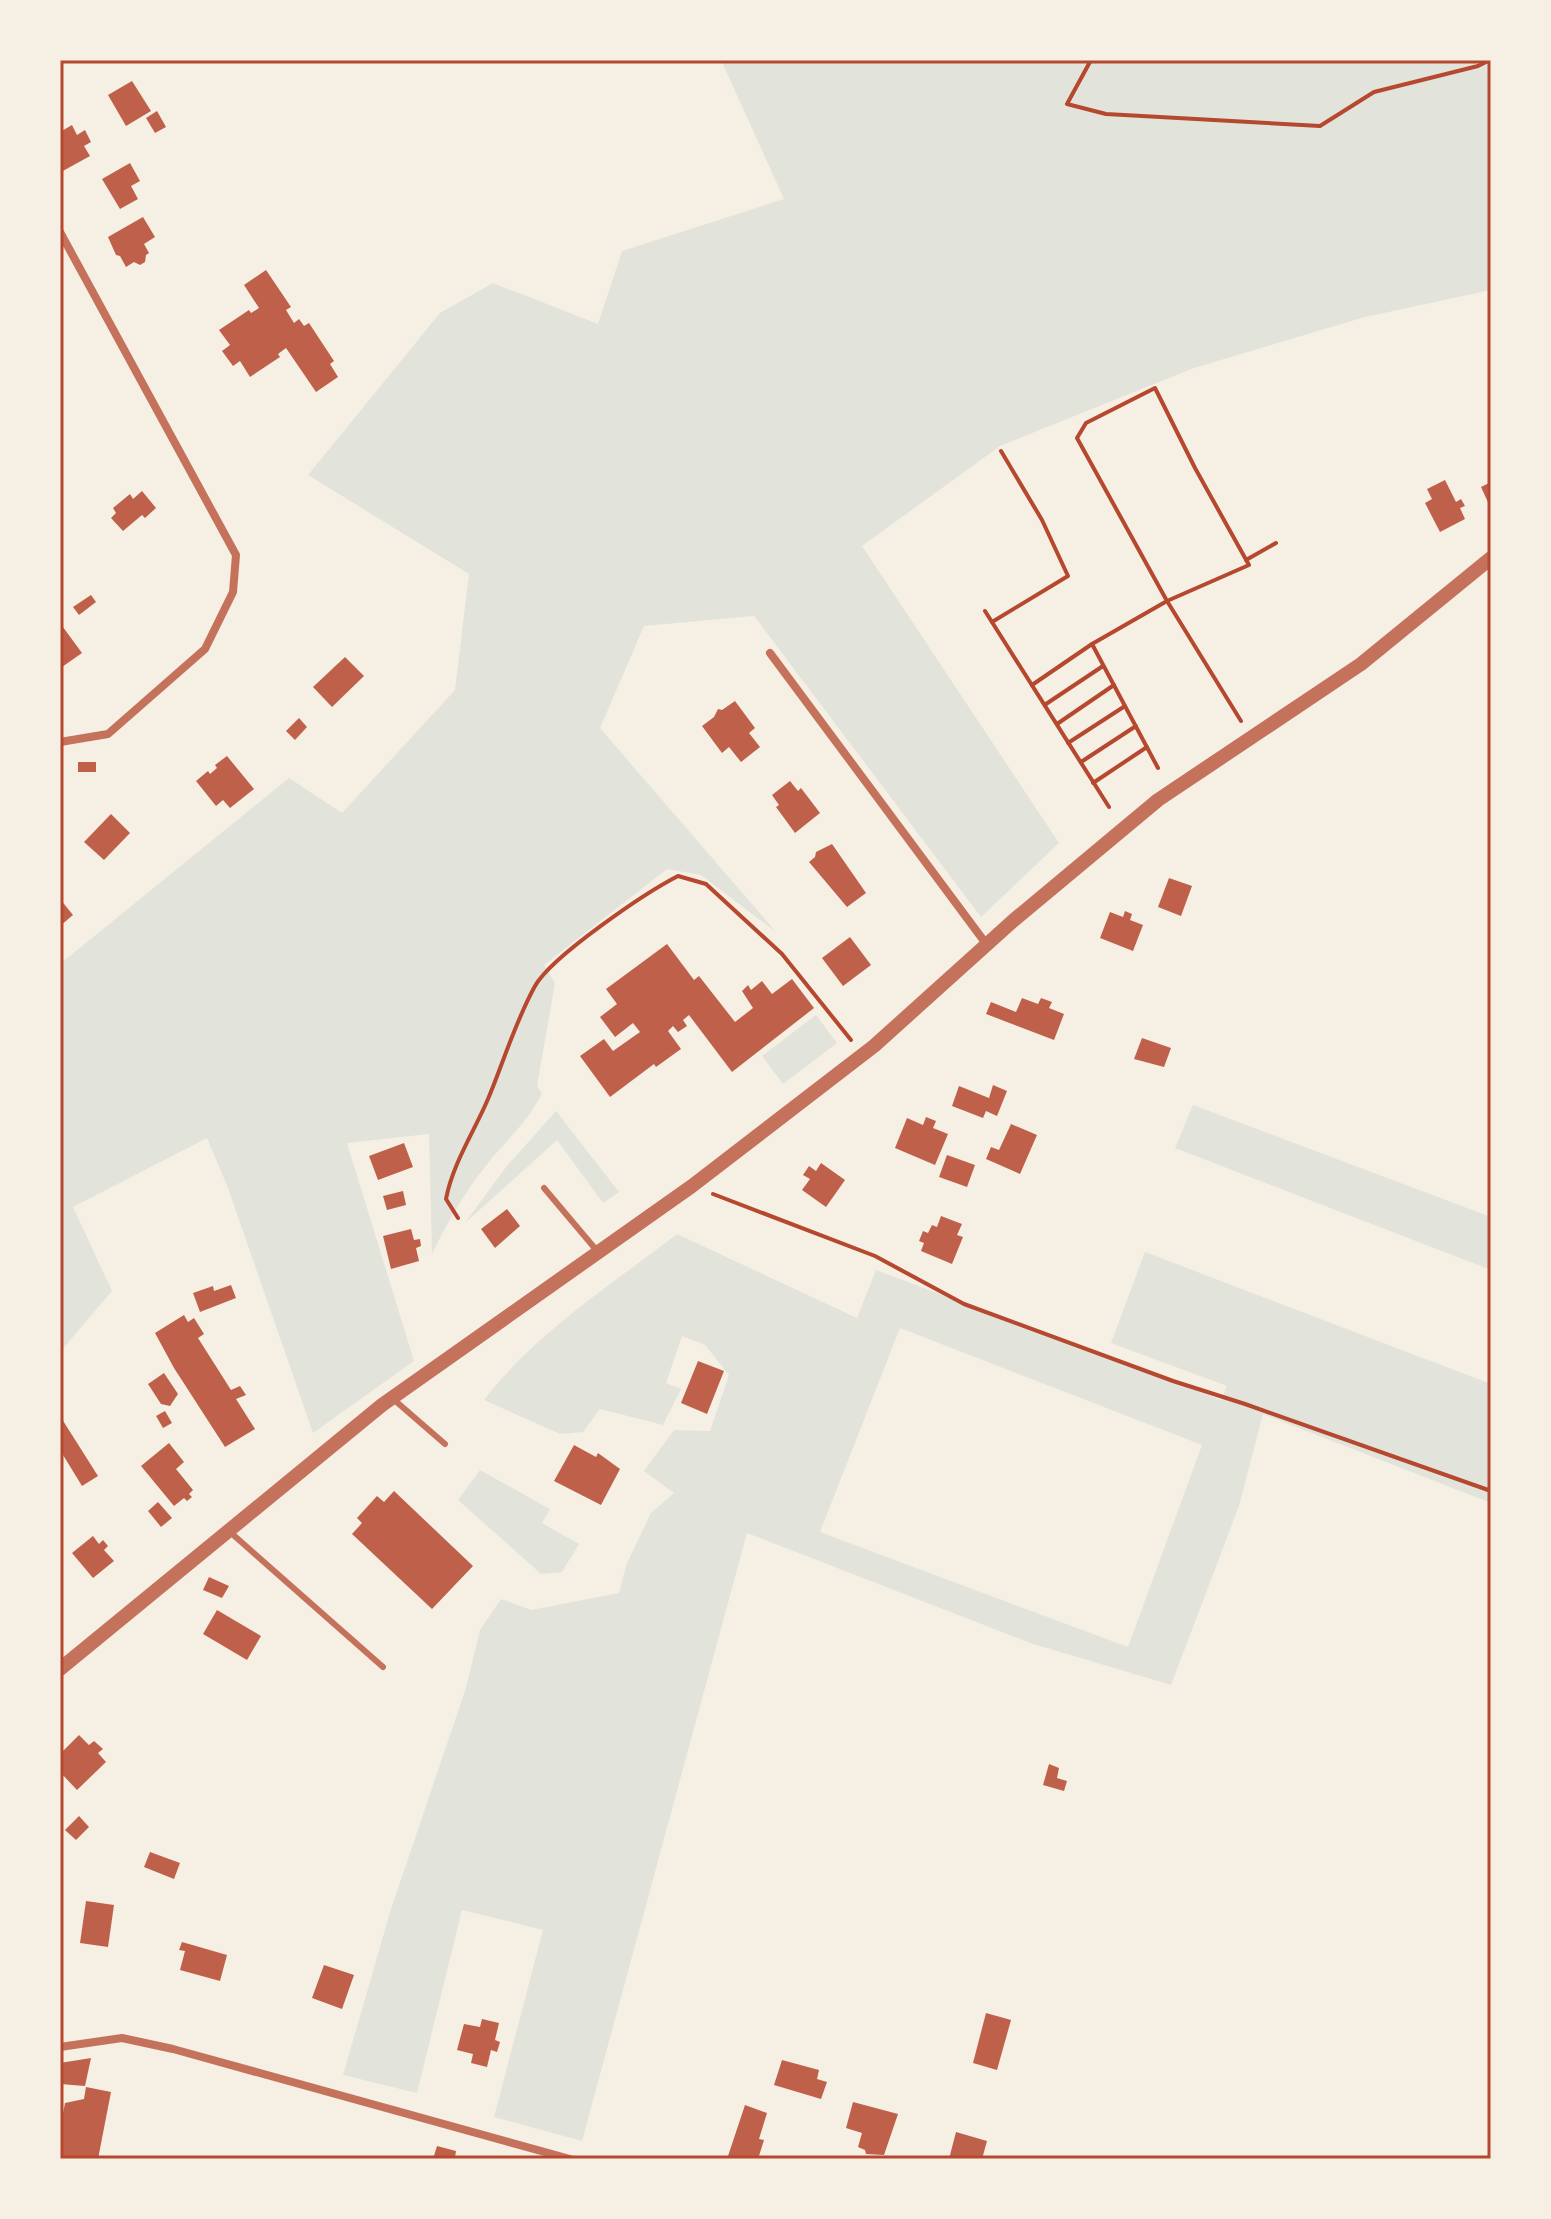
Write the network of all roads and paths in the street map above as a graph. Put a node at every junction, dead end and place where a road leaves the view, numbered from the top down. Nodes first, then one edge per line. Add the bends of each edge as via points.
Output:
1 (1091, 60) edge
2 (1490, 60) edge
3 (60, 232) edge
4 (1001, 451) dead end
5 (1276, 543) dead end
6 (1491, 558) edge
7 (1246, 560) junction
8 (1167, 601) junction
9 (985, 611) dead end
10 (992, 622) junction
11 (1092, 644) junction
12 (770, 653) dead end
13 (1103, 666) junction
14 (1032, 685) junction
15 (1114, 685) junction
16 (1045, 705) junction
17 (1125, 706) junction
18 (1242, 723) dead end
19 (1057, 724) junction
20 (1136, 726) junction
21 (60, 742) edge
22 (1068, 743) junction
23 (1147, 747) junction
24 (1081, 763) junction
25 (1158, 768) dead end
26 (1093, 783) junction
27 (1109, 807) dead end
28 (987, 945) junction
29 (863, 1054) junction
30 (692, 1186) junction
31 (544, 1188) dead end
32 (458, 1218) dead end
33 (598, 1252) junction
34 (392, 1398) junction
35 (445, 1444) dead end
36 (1491, 1491) edge
37 (230, 1532) junction
38 (383, 1667) dead end
39 (60, 1669) edge
40 (60, 2047) edge
41 (534, 2149) junction
42 (531, 2159) edge
43 (570, 2159) edge

1 - 2 path via 1067,104 1106,114 1320,126 1374,92
3 - 21 street via 236,555 233,592 205,649 108,734
4 - 10 path via 1068,576
5 - 7 path
6 - 28 street via 1361,664 1158,800
7 - 8 path via 1249,565
7 - 8 path via 1155,388 1086,423 1077,438
8 - 11 path
8 - 18 path
9 - 10 path
10 - 14 path
11 - 13 path
11 - 14 path
12 - 28 street
13 - 15 path
13 - 16 path
14 - 16 path
15 - 17 path
15 - 19 path
16 - 19 path
17 - 20 path
17 - 22 path
19 - 22 path
20 - 23 path
20 - 24 path
22 - 24 path
23 - 25 path
23 - 26 path
24 - 26 path
26 - 27 path
28 - 29 street
29 - 30 street
29 - 32 path via 782,954 706,884 678,876 649,891 548,968 535,985 451,1176 446,1199
30 - 33 street
30 - 36 path via 875,1256 964,1304
31 - 33 lane
33 - 34 street
34 - 35 lane
34 - 37 street
37 - 38 lane
37 - 39 street
40 - 41 street via 122,2038
41 - 42 street
41 - 43 street

